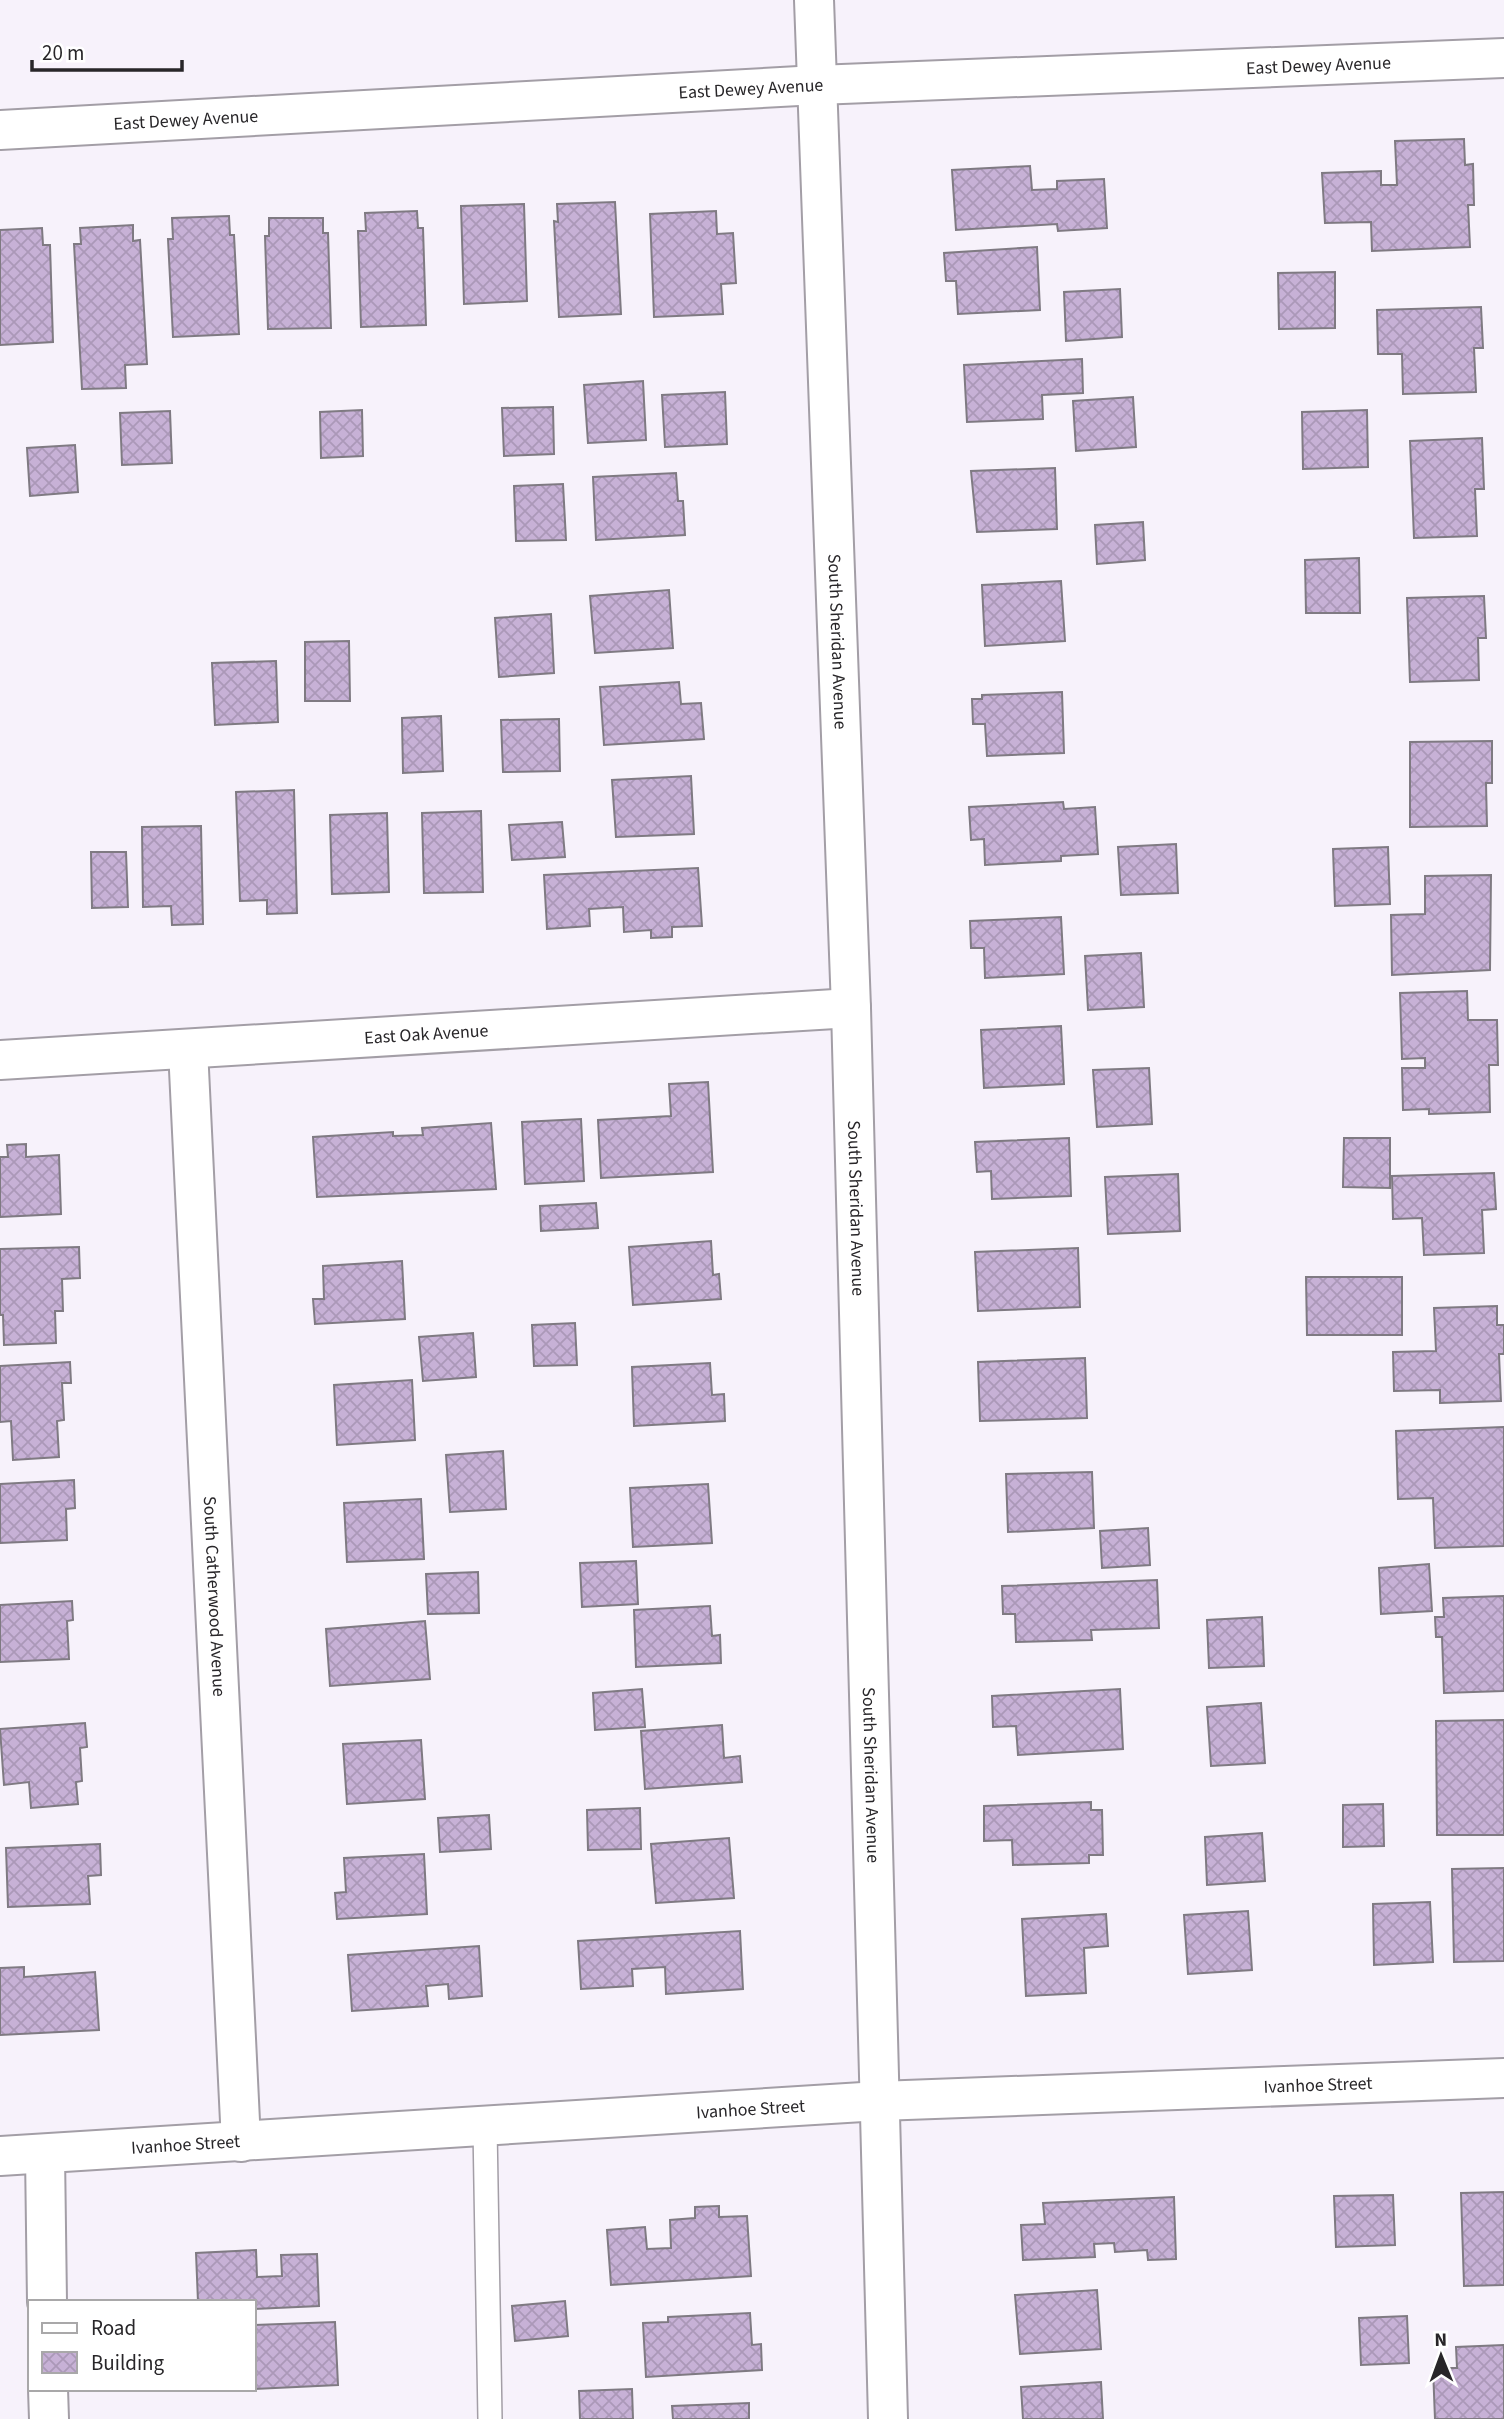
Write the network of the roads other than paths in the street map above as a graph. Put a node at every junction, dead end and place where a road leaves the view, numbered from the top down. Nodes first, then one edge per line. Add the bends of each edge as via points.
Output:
1 (814, 0) edge
2 (1504, 58) edge
3 (817, 85) junction
4 (0, 130) edge
5 (851, 1008) junction
6 (188, 1049) junction
7 (0, 1060) edge
8 (1504, 2078) edge
9 (879, 2101) junction
10 (485, 2127) junction
11 (241, 2142) junction
12 (45, 2154) junction
13 (0, 2156) edge
14 (47, 2300) edge
15 (48, 2391) edge
16 (49, 2419) edge
17 (490, 2419) edge
18 (888, 2419) edge

1 - 3 street, South Sheridan Avenue
2 - 3 street, East Dewey Avenue
3 - 4 street, East Dewey Avenue
3 - 5 street, South Sheridan Avenue
5 - 6 street, East Oak Avenue
5 - 9 street, South Sheridan Avenue
6 - 7 street, East Oak Avenue
6 - 11 street, South Catherwood Avenue
8 - 9 street, Ivanhoe Street
9 - 10 street, Ivanhoe Street
9 - 18 street, South Sheridan Avenue
10 - 11 street, Ivanhoe Street
10 - 17 lane
11 - 12 street, Ivanhoe Street
12 - 13 street, Ivanhoe Street
12 - 14 street
15 - 16 street

